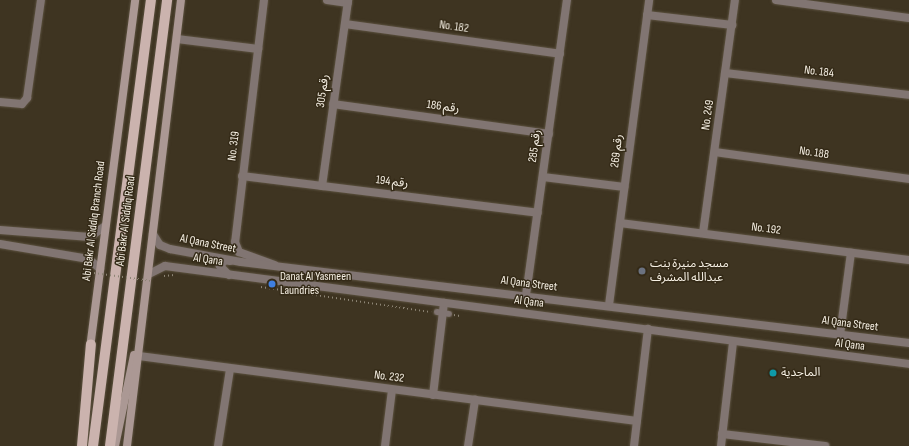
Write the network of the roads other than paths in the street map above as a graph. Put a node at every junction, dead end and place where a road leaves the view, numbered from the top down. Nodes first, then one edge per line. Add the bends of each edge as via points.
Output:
1 (41, 0) edge
2 (134, 0) edge
3 (151, 0) edge
4 (167, 0) edge
5 (181, 0) edge
6 (264, 0) edge
7 (327, 0) edge
8 (567, 0) edge
9 (648, 0) edge
10 (735, 0) edge
11 (776, 0) edge
12 (348, 1) edge
13 (647, 15) junction
14 (909, 18) edge
15 (345, 24) junction
16 (732, 26) junction
17 (177, 39) junction
18 (258, 49) junction
19 (560, 54) junction
20 (725, 73) junction
21 (909, 95) edge
22 (0, 102) edge
23 (334, 104) junction
24 (549, 134) junction
25 (715, 152) junction
26 (242, 176) junction
27 (543, 177) junction
28 (909, 179) edge
29 (322, 186) junction
30 (624, 187) junction
31 (538, 213) junction
32 (620, 222) junction
33 (105, 226) junction
34 (0, 230) edge
35 (704, 233) junction
36 (153, 234) junction
37 (0, 244) edge
38 (851, 253) junction
39 (909, 260) edge
40 (241, 262) junction
41 (279, 266) junction
42 (97, 271) junction
43 (150, 278) junction
44 (270, 281) junction
45 (526, 295) junction
46 (145, 300) junction
47 (444, 303) junction
48 (610, 305) junction
49 (648, 329) junction
50 (840, 335) junction
51 (733, 342) junction
52 (909, 343) edge
53 (91, 344) junction
54 (139, 356) junction
55 (909, 364) edge
56 (230, 369) junction
57 (392, 390) junction
58 (433, 395) junction
59 (475, 400) junction
60 (638, 421) junction
61 (722, 434) junction
62 (808, 445) edge
63 (77, 446) edge
64 (82, 446) edge
65 (93, 446) edge
66 (110, 446) edge
67 (115, 446) edge
68 (127, 446) edge
69 (218, 446) edge
70 (385, 446) edge
71 (468, 446) edge
72 (634, 446) edge
73 (721, 446) edge
74 (825, 446) edge

1 - 22 street via 27,98 22,104
2 - 33 main road, Abi Bakr Al Siddiq Branch Road
3 - 65 main road, Abi Bakr Al Siddiq Road
4 - 66 main road, Abi Bakr Al Siddiq Road
5 - 17 main road
6 - 18 street, No. 319
7 - 12 street
8 - 19 street, رقم 285
9 - 13 street, رقم 269
10 - 16 street, No. 249
11 - 14 street
12 - 15 street, رقم 305
13 - 16 street
13 - 30 street, رقم 269
15 - 19 street, No. 182
15 - 23 street, رقم 305
16 - 20 street, No. 249
17 - 18 street
17 - 36 main road
18 - 26 street, No. 319
19 - 24 street, رقم 285
20 - 21 street, No. 184
20 - 25 street, No. 249
23 - 24 street, رقم 186
23 - 29 street, رقم 305
24 - 27 street, رقم 285
25 - 28 street, No. 188
25 - 35 street, No. 249
26 - 29 street, رقم 194
26 - 41 street, No. 319 via 235,242 239,252
27 - 30 street
27 - 31 street, رقم 285
29 - 31 street, رقم 194
30 - 32 street, رقم 269
31 - 45 street, رقم 285
32 - 35 street, No. 192
32 - 48 street, رقم 269
33 - 34 street via 90,237
33 - 42 main road, Abi Bakr Al Siddiq Branch Road
35 - 38 street, No. 192
36 - 40 street, Al Qana Street via 160,245 170,249
36 - 43 main road
37 - 42 street via 89,259
38 - 39 street, No. 192
38 - 50 street
40 - 41 street, Al Qana Street
40 - 44 street via 225,260 220,266 228,275
41 - 45 street, Al Qana Street
42 - 53 main road, Abi Bakr Al Siddiq Branch Road
43 - 44 street, Al Qana via 165,266
43 - 46 main road
44 - 47 street, Al Qana
45 - 48 street, Al Qana Street
46 - 54 main road
46 - 67 main road
47 - 49 street, Al Qana
47 - 58 street
48 - 50 street, Al Qana Street
49 - 51 street, Al Qana
49 - 60 street
50 - 52 street, Al Qana Street
51 - 55 street, Al Qana
51 - 61 street
53 - 63 main road, Abi Bakr Al Siddiq Branch Road
53 - 64 main road
54 - 56 street, No. 232
54 - 68 main road
56 - 57 street, No. 232
56 - 69 street
57 - 58 street, No. 232
57 - 70 street
58 - 59 street, No. 232
59 - 60 street, No. 232
59 - 71 street
60 - 72 street
61 - 62 street
61 - 73 street
62 - 74 street

